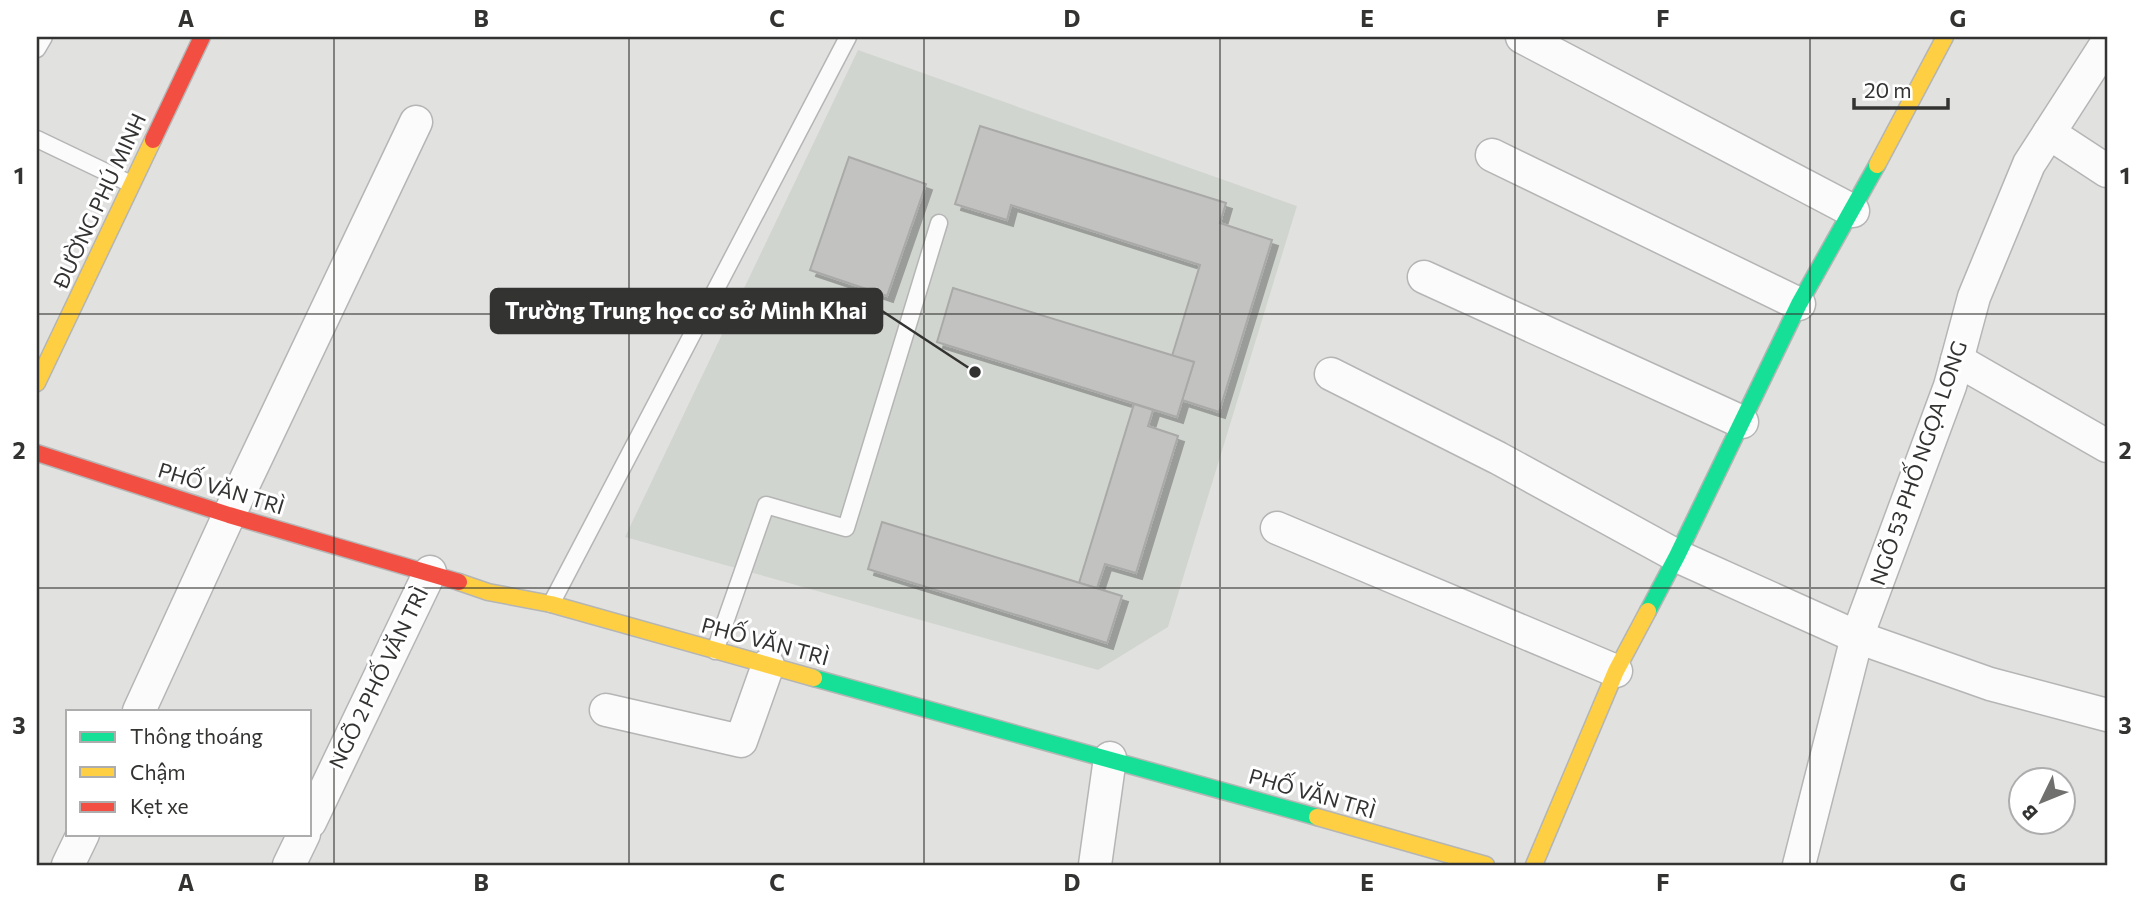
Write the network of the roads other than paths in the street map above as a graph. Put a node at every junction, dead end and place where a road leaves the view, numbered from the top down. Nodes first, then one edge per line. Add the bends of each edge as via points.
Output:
1 (44, 37) edge
2 (202, 37) edge
3 (848, 37) edge
4 (1522, 37) edge
5 (1945, 37) edge
6 (2107, 43) edge
7 (37, 49) edge
8 (416, 122) dead end
9 (2049, 133) junction
10 (37, 139) edge
11 (1492, 155) dead end
12 (2107, 171) edge
13 (131, 184) junction
14 (1853, 211) junction
15 (939, 223) dead end
16 (1424, 277) dead end
17 (1800, 304) junction
18 (1957, 360) junction
19 (1331, 374) dead end
20 (37, 383) edge
21 (1742, 422) junction
22 (2107, 446) edge
23 (37, 453) edge
24 (229, 515) junction
25 (1277, 528) dead end
26 (1677, 556) junction
27 (430, 572) junction
28 (551, 604) junction
29 (1857, 637) junction
30 (715, 651) junction
31 (768, 665) junction
32 (1616, 671) junction
33 (139, 710) edge
34 (606, 710) dead end
35 (2107, 715) edge
36 (1110, 758) junction
37 (312, 818) edge
38 (82, 836) edge
39 (303, 836) edge
40 (68, 865) edge
41 (289, 865) edge
42 (1095, 865) edge
43 (1486, 865) edge
44 (1534, 865) edge
45 (1799, 865) edge

1 - 7 lane
2 - 13 street, ĐƯỜNG PHÚ MINH
3 - 28 lane
4 - 14 street
5 - 14 street
6 - 9 street, NGÕ 53 PHỐ NGỌA LONG
8 - 24 street
9 - 12 street
9 - 18 street, NGÕ 53 PHỐ NGỌA LONG via 2029,164 1974,297
10 - 13 lane
11 - 17 street
13 - 20 street, ĐƯỜNG PHÚ MINH
14 - 17 street
15 - 30 lane via 846,528 766,505
16 - 21 street
17 - 21 street
18 - 22 street
18 - 29 street, NGÕ 53 PHỐ NGỌA LONG
19 - 26 street
21 - 26 street
23 - 24 street, PHỐ VĂN TRÌ
24 - 27 street, PHỐ VĂN TRÌ
24 - 33 street
25 - 32 street
26 - 29 street
26 - 32 street
27 - 28 street, PHỐ VĂN TRÌ via 488,592
27 - 37 street, NGÕ 2 PHỐ VĂN TRÌ
28 - 30 street, PHỐ VĂN TRÌ
29 - 35 street via 1990,684
29 - 45 street, NGÕ 53 PHỐ NGỌA LONG
30 - 31 street, PHỐ VĂN TRÌ
31 - 34 street via 741,741
31 - 36 street, PHỐ VĂN TRÌ
32 - 44 street
36 - 42 street
36 - 43 street, PHỐ VĂN TRÌ
38 - 40 street
39 - 41 street

